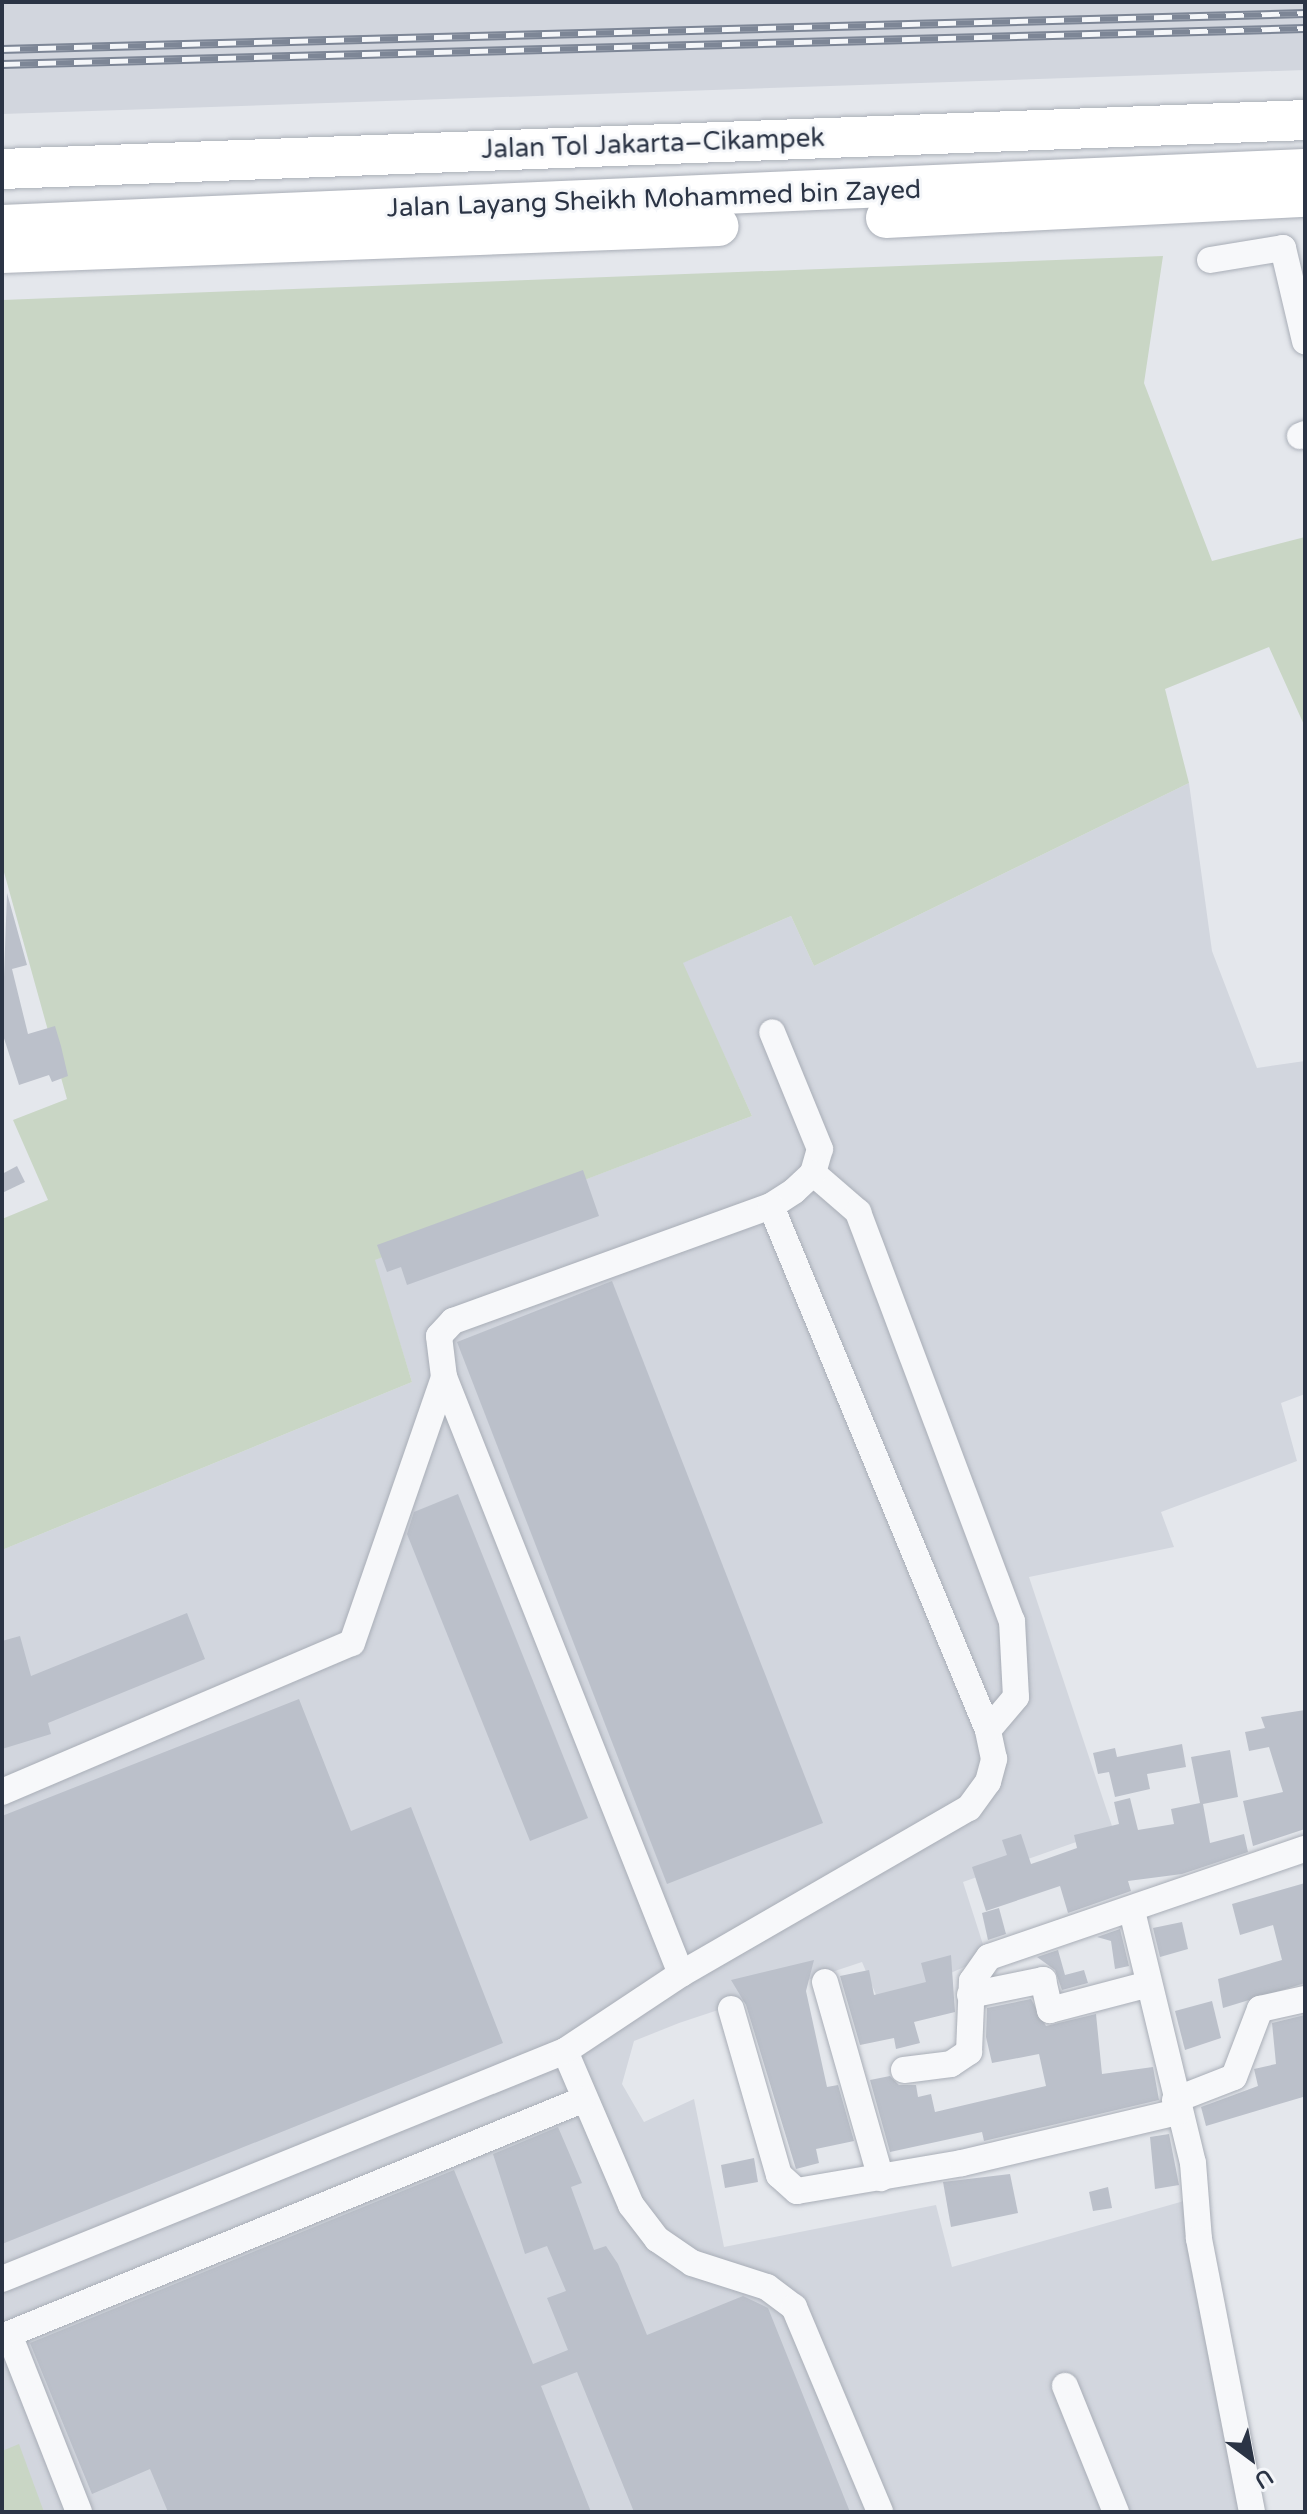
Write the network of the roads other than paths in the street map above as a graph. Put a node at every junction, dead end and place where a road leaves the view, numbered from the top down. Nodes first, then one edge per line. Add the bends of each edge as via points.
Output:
1 (1305, 120) edge
2 (1305, 150) edge
3 (2, 169) edge
4 (1305, 169) edge
5 (1305, 197) edge
6 (2, 203) edge
7 (2, 225) edge
8 (2, 253) edge
9 (1210, 260) dead end
10 (1305, 341) edge
11 (772, 1032) dead end
12 (813, 1173) junction
13 (771, 1206) junction
14 (444, 1377) junction
15 (988, 1730) junction
16 (2, 1792) edge
17 (1305, 1849) edge
18 (1132, 1911) junction
19 (681, 1974) junction
20 (825, 1982) dead end
21 (1149, 1984) junction
22 (970, 1995) junction
23 (1305, 1999) edge
24 (731, 2009) dead end
25 (565, 2051) junction
26 (904, 2070) dead end
27 (582, 2100) junction
28 (1177, 2106) junction
29 (881, 2178) junction
30 (2, 2279) edge
31 (6, 2326) edge
32 (1065, 2386) dead end
33 (79, 2512) edge
34 (880, 2512) edge
35 (1116, 2512) edge
36 (1252, 2512) edge

1 - 3 highway, Jalan Tol Jakarta–Cikampek
2 - 6 highway, Jalan Layang Sheikh Mohammed bin Zayed
4 - 7 highway, Jalan Layang Sheikh Mohammed bin Zayed
5 - 8 highway
9 - 10 street via 1283,248
11 - 12 street via 820,1149
12 - 13 street
12 - 15 street via 858,1212 1012,1621 1016,1697
13 - 14 street via 453,1321 439,1336
13 - 15 street
14 - 16 street via 352,1643
14 - 19 street
15 - 19 street via 994,1759 969,1808
17 - 18 street
18 - 21 street
18 - 22 street via 989,1957
19 - 25 street
20 - 29 street
21 - 22 street via 1050,2010 1043,1980
21 - 28 street
22 - 26 street via 969,2052 951,2064
23 - 28 street via 1260,2009 1234,2077
24 - 29 street via 785,2187
25 - 27 street
25 - 30 street
27 - 31 street
27 - 34 street via 631,2205 657,2239 692,2263 757,2282 794,2307
28 - 29 street
28 - 36 street via 1193,2163 1199,2239
31 - 33 street
32 - 35 street

